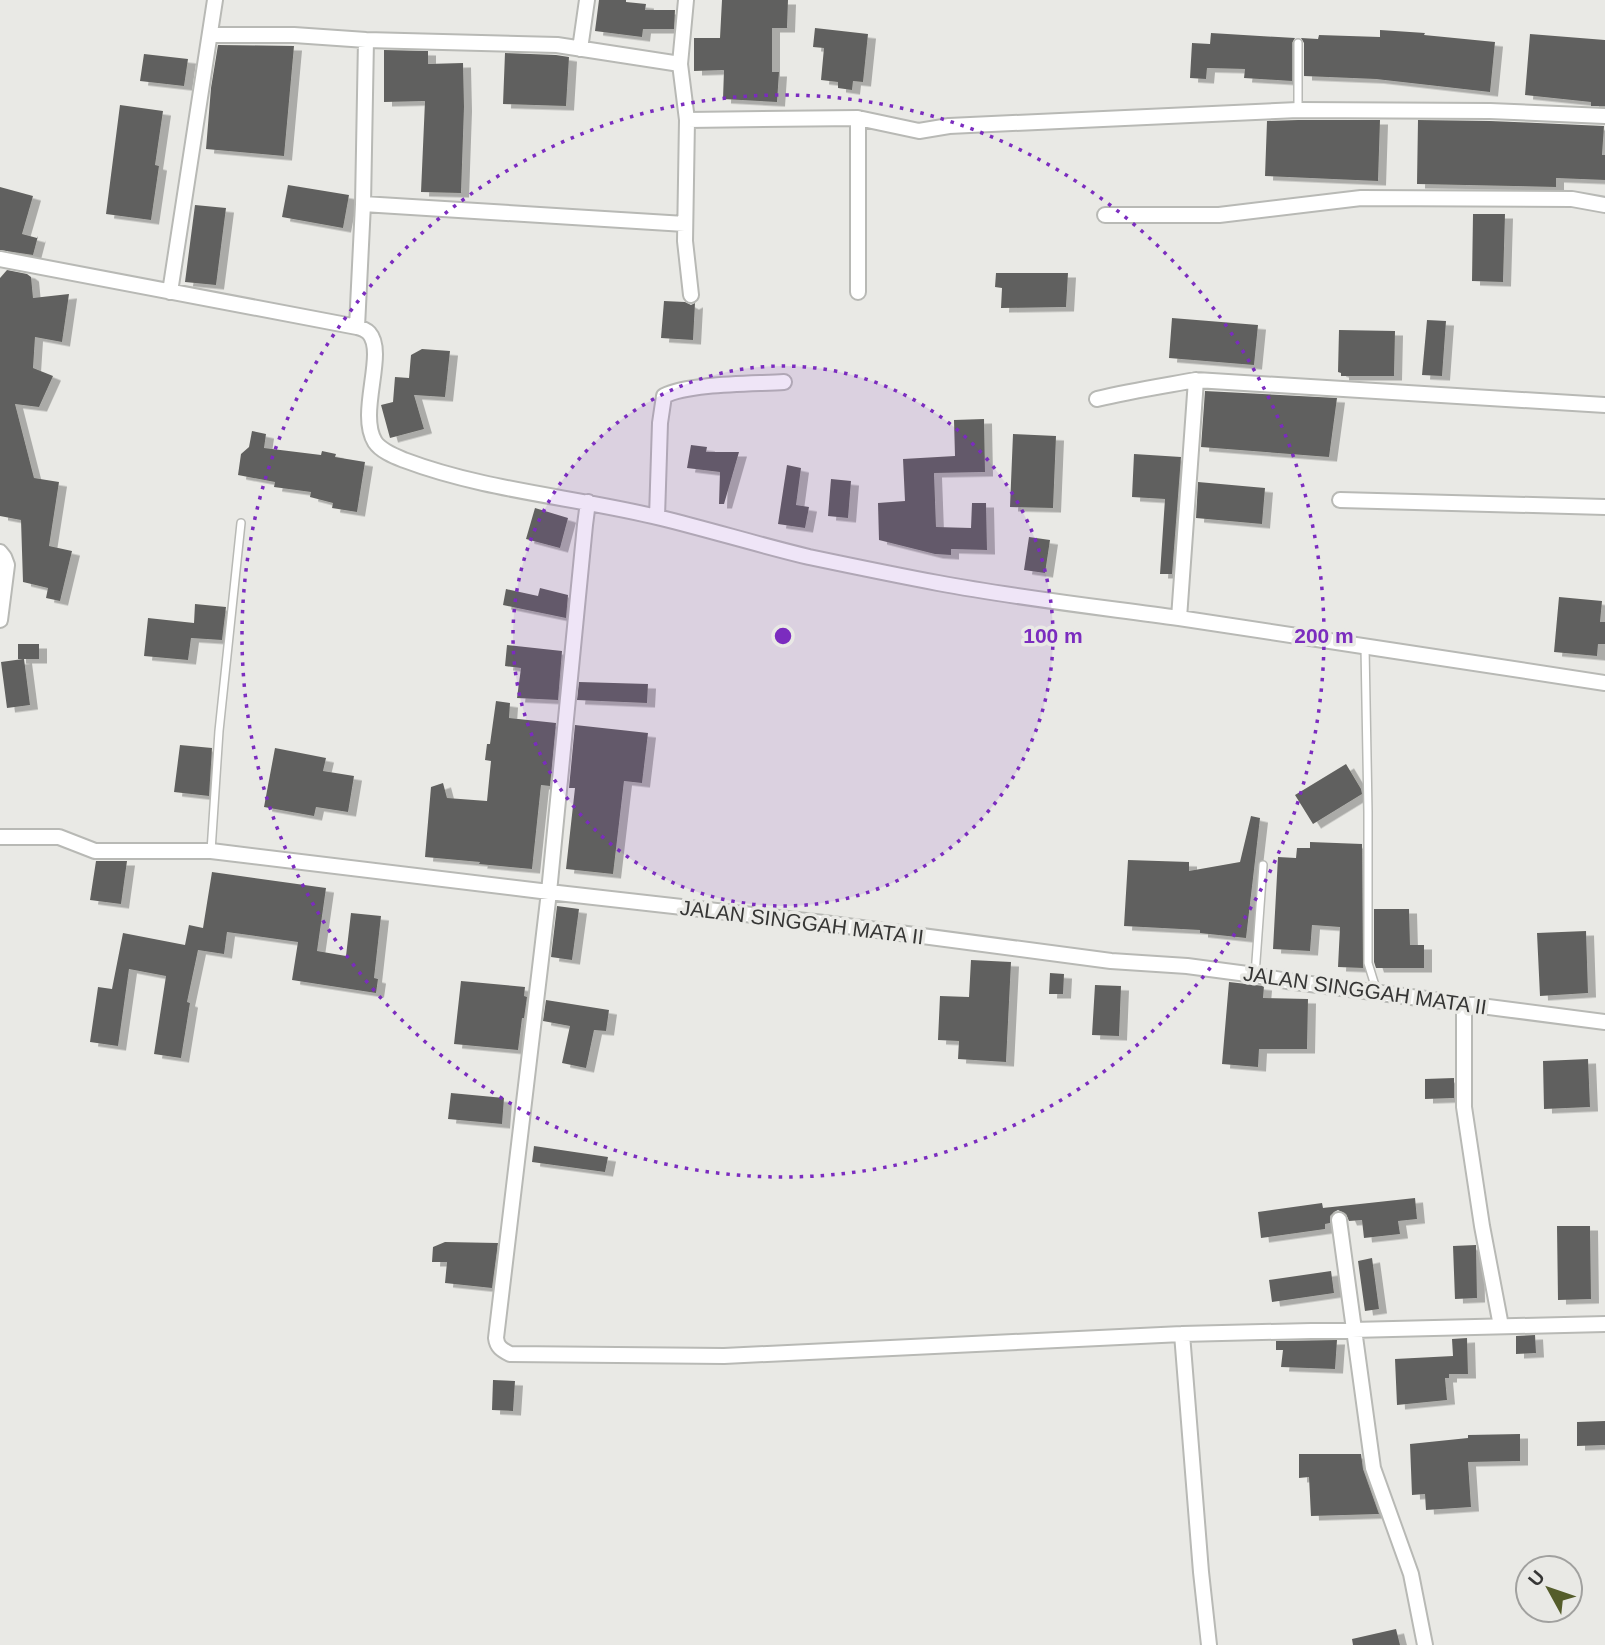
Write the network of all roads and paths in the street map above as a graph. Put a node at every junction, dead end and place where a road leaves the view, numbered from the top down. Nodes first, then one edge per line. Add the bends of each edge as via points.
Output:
1 (215, 0) edge
2 (587, 0) edge
3 (686, 0) edge
4 (210, 36) junction
5 (366, 40) junction
6 (1298, 43) dead end
7 (580, 49) junction
8 (680, 64) junction
9 (1298, 110) junction
10 (1605, 116) edge
11 (858, 118) junction
12 (687, 120) junction
13 (363, 204) junction
14 (1605, 205) edge
15 (1105, 215) dead end
16 (685, 224) junction
17 (0, 259) edge
18 (170, 292) junction
19 (858, 292) dead end
20 (691, 295) dead end
21 (357, 327) junction
22 (1196, 380) junction
23 (784, 382) dead end
24 (1097, 399) dead end
25 (1605, 405) edge
26 (1340, 500) dead end
27 (1605, 507) edge
28 (586, 513) junction
29 (657, 517) junction
30 (241, 523) dead end
31 (0, 552) edge
32 (1179, 618) junction
33 (0, 620) edge
34 (1365, 647) junction
35 (1605, 683) edge
36 (0, 837) edge
37 (211, 851) junction
38 (1263, 865) dead end
39 (549, 892) junction
40 (1255, 975) junction
41 (1377, 992) junction
42 (1464, 1003) junction
43 (1605, 1022) edge
44 (1339, 1220) dead end
45 (1605, 1324) edge
46 (1500, 1326) junction
47 (1354, 1330) junction
48 (1182, 1334) junction
49 (1209, 1645) edge
50 (1425, 1645) edge

1 - 4 street
2 - 7 street
3 - 8 street
4 - 5 street via 294,34
4 - 18 street
5 - 7 street
5 - 13 street
6 - 9 lane
7 - 8 street
8 - 12 street
9 - 10 street
9 - 11 street via 919,131
11 - 12 street
11 - 19 street
12 - 16 street
13 - 16 street
13 - 21 street
14 - 15 street via 1572,199 1361,198 1219,215
16 - 20 street
17 - 18 street
18 - 21 street
21 - 28 street via 368,331 374,341 369,426 384,451
22 - 24 street
22 - 25 street
22 - 32 street
23 - 29 street via 692,388 664,396
26 - 27 street
28 - 29 street
28 - 39 street
29 - 32 street via 807,556 940,583
30 - 37 lane
31 - 33 street via 7,565
32 - 34 street
34 - 35 street
34 - 41 lane via 1368,963
36 - 37 street, JALAN SINGGAH MATA II via 59,837 95,851
37 - 39 street, JALAN SINGGAH MATA II
38 - 40 lane
39 - 40 street, JALAN SINGGAH MATA II
39 - 48 street via 496,1338 504,1351 724,1356
40 - 41 street, JALAN SINGGAH MATA II
41 - 42 street, JALAN SINGGAH MATA II
42 - 43 street, JALAN SINGGAH MATA II
42 - 46 street via 1464,1107
44 - 47 street
45 - 46 street
46 - 47 street
47 - 48 street
47 - 50 street via 1373,1468 1411,1574
48 - 49 street

